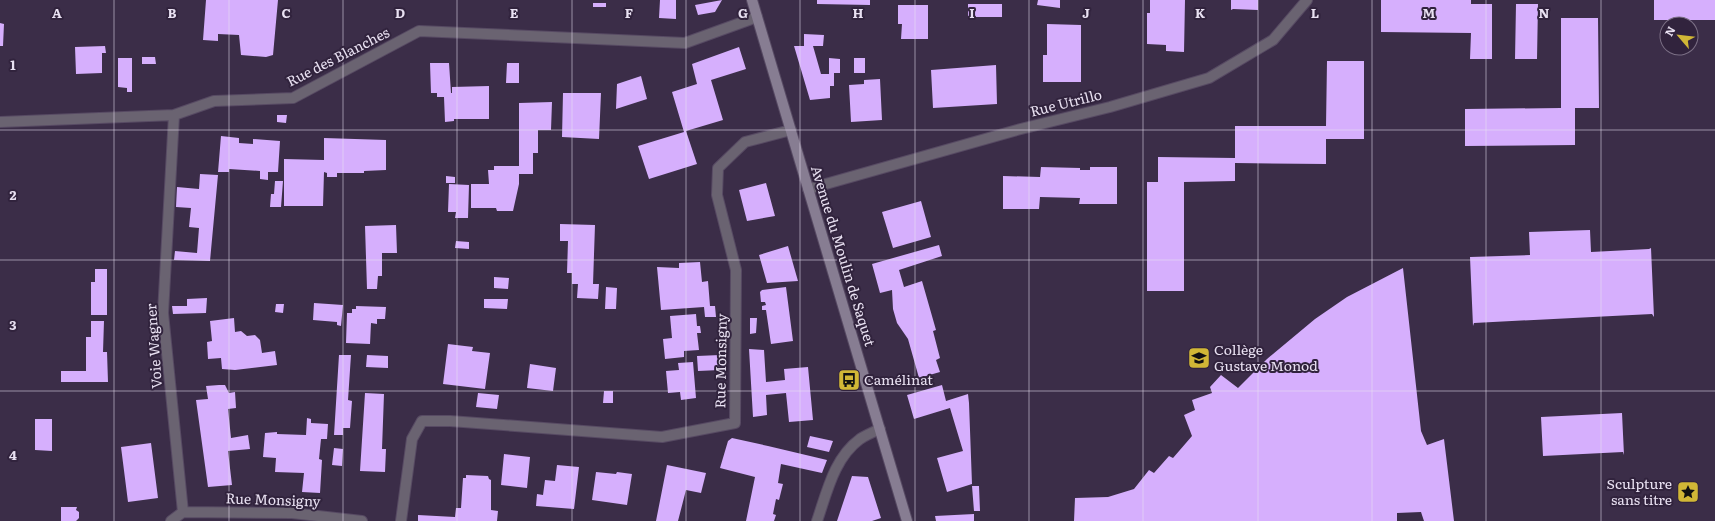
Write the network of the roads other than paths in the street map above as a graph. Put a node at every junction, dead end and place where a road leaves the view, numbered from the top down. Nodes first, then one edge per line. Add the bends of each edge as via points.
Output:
1 (752, 0) edge
2 (1306, 0) edge
3 (757, 17) junction
4 (174, 114) junction
5 (0, 122) edge
6 (791, 130) junction
7 (808, 189) junction
8 (880, 429) junction
9 (183, 512) junction
10 (171, 521) edge
11 (362, 521) edge
12 (401, 521) edge
13 (817, 521) edge
14 (907, 521) edge

1 - 3 main road, Avenue du Moulin de Saquet
2 - 7 street, Rue Utrillo via 1273,40 1209,78
3 - 4 street, Rue des Blanches via 685,43 419,31 294,98 214,100
3 - 6 main road, Avenue du Moulin de Saquet
4 - 5 street, Rue des Blanches
4 - 9 street, Voie Wagner via 163,313
6 - 7 main road, Avenue du Moulin de Saquet
6 - 12 street, Rue Monsigny via 745,142 718,168 717,195 736,270 735,423 662,437 422,421 412,439
7 - 8 main road, Avenue du Moulin de Saquet
8 - 13 street via 861,439 843,456
8 - 14 main road, Avenue du Moulin de Saquet
9 - 10 street
9 - 11 street, Rue Monsigny via 292,512

